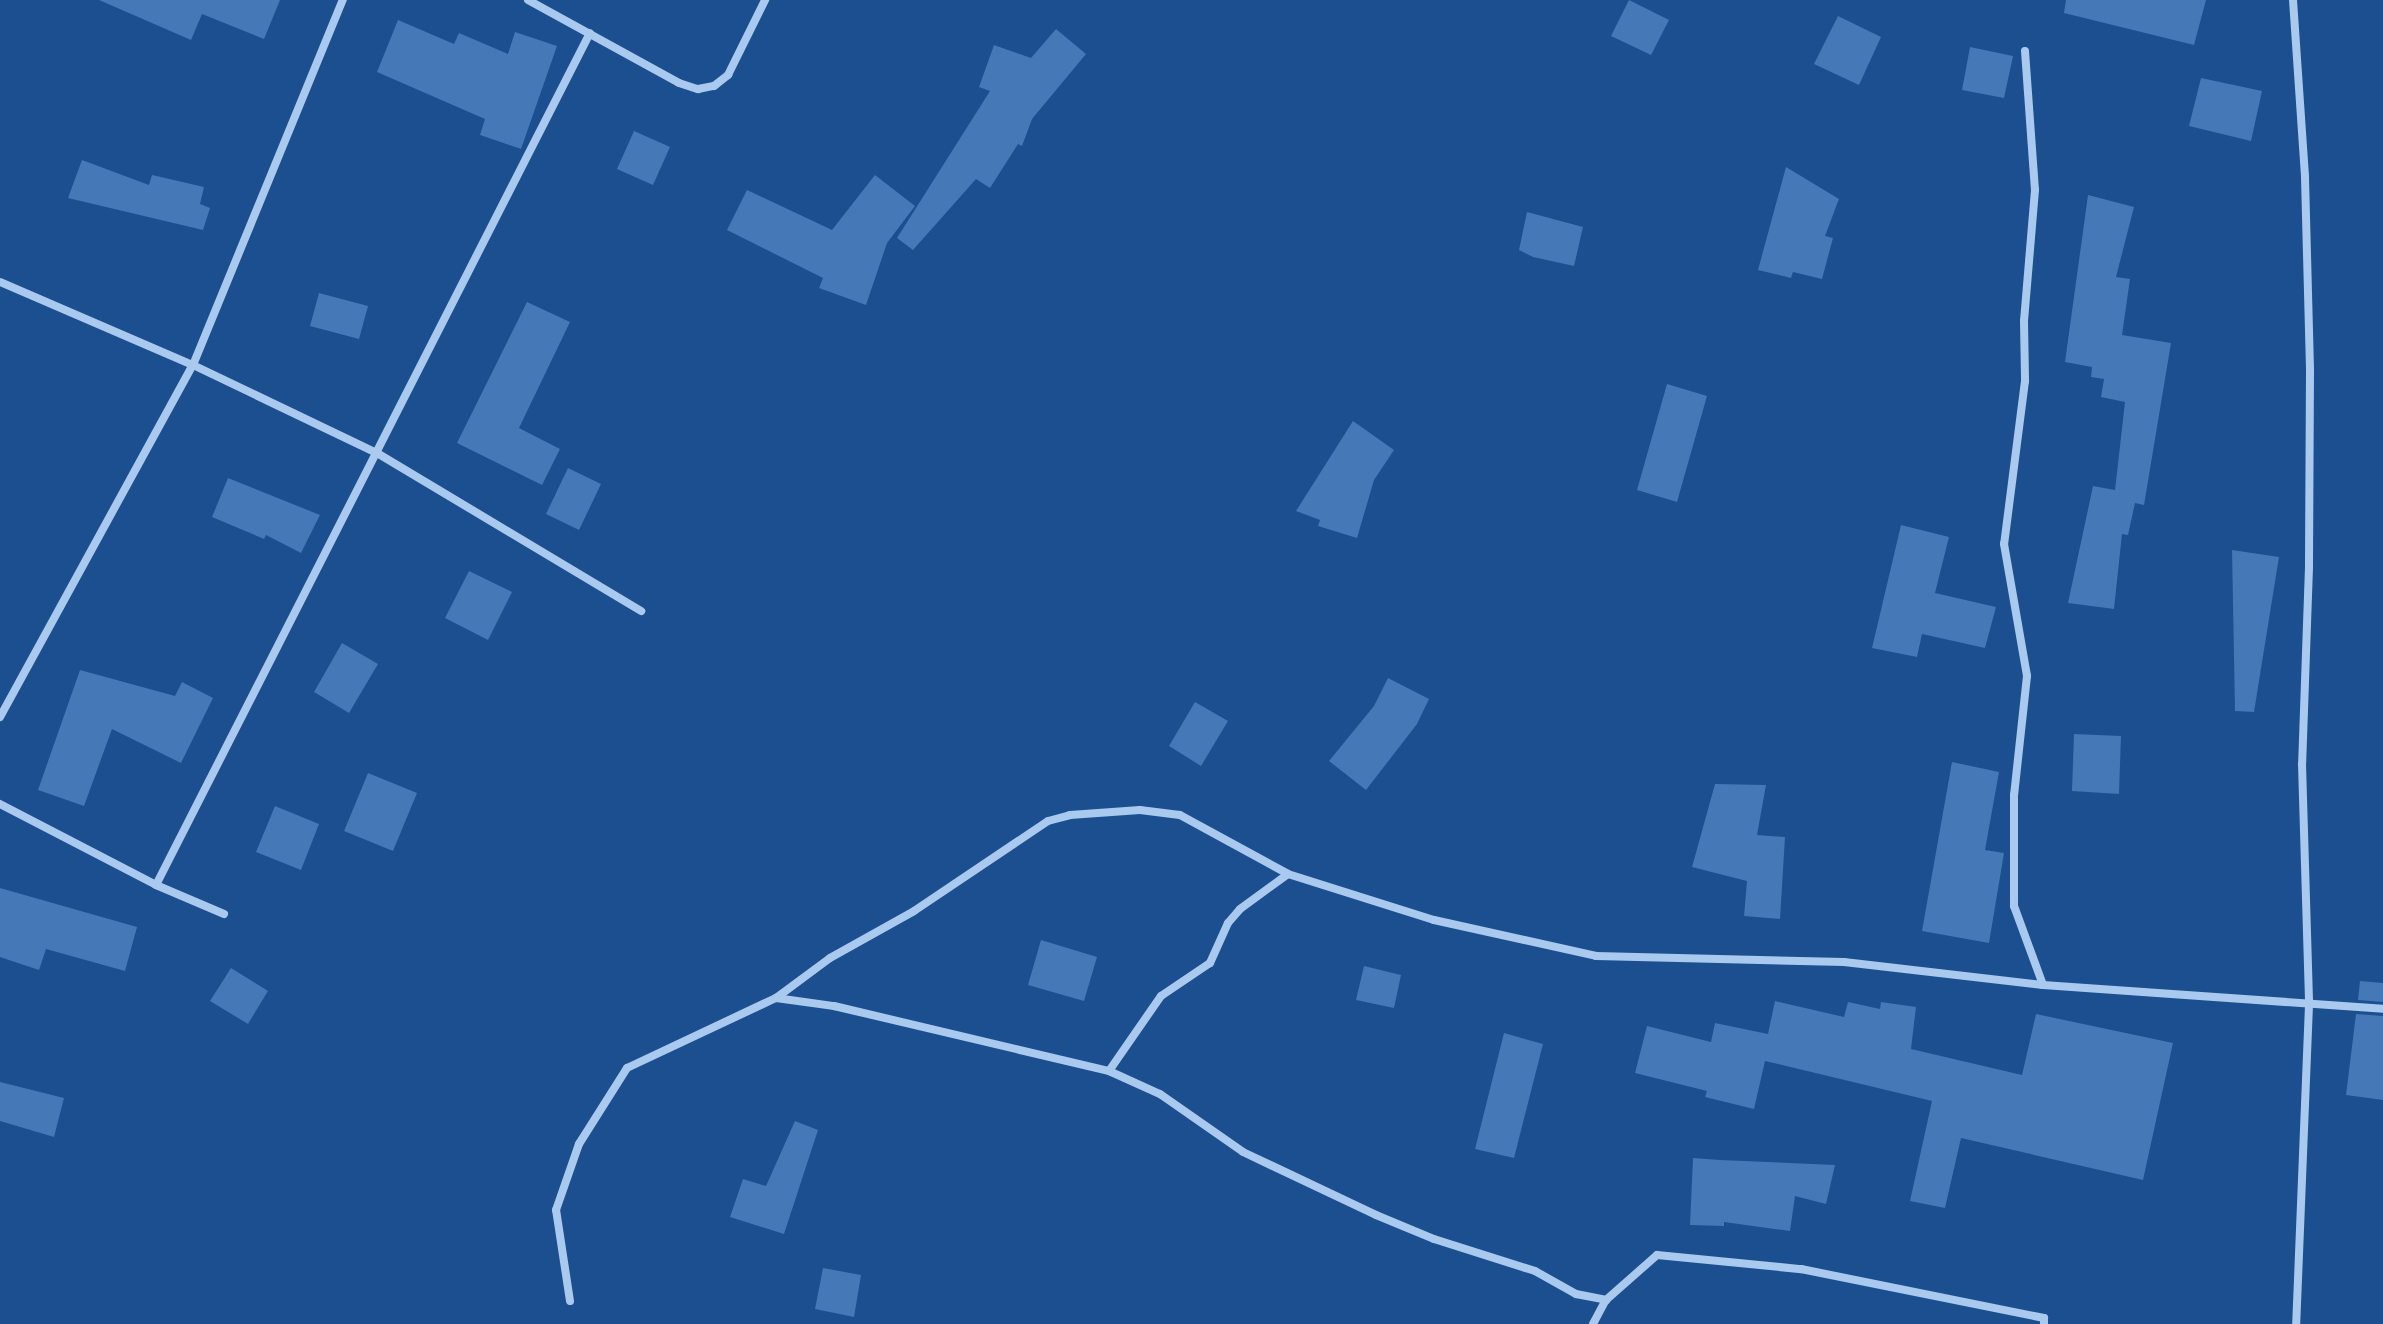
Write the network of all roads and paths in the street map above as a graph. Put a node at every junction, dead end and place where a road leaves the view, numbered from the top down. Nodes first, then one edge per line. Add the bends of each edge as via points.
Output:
1 (343, 0) edge
2 (528, 0) edge
3 (765, 0) edge
4 (2293, 0) edge
5 (590, 33) junction
6 (2025, 51) dead end
7 (0, 282) edge
8 (193, 365) junction
9 (377, 453) junction
10 (641, 611) dead end
11 (0, 717) edge
12 (0, 804) edge
13 (1288, 874) junction
14 (156, 885) junction
15 (224, 914) dead end
16 (2043, 985) junction
17 (776, 998) junction
18 (2309, 1005) junction
19 (2383, 1009) edge
20 (1109, 1071) junction
21 (1606, 1300) junction
22 (570, 1301) dead end
23 (1593, 1324) edge
24 (2044, 1324) edge
25 (2296, 1324) edge

1 - 8 street
2 - 5 street
3 - 5 street via 728,75 706,87 679,83
4 - 18 street via 2310,371 2302,764
5 - 9 street
6 - 16 street via 2035,190 2024,321 2025,381 2004,544 2027,676 2014,795 2014,906
7 - 8 street
8 - 9 street
8 - 11 street
9 - 10 street
9 - 14 street
12 - 14 street
13 - 16 street via 1434,920 1596,956 1844,962
13 - 17 street via 1180,815 1140,810 1070,815 1048,821 914,911 830,958
13 - 20 street via 1240,909 1210,963 1161,996
14 - 15 street
16 - 18 street
17 - 20 street via 834,1006
17 - 22 street via 627,1068 579,1144 556,1210
18 - 19 street
18 - 25 street
20 - 21 street via 1160,1094 1243,1152 1376,1215 1535,1271 1576,1294
21 - 23 street
21 - 24 street via 1657,1255 1801,1269 2044,1318

